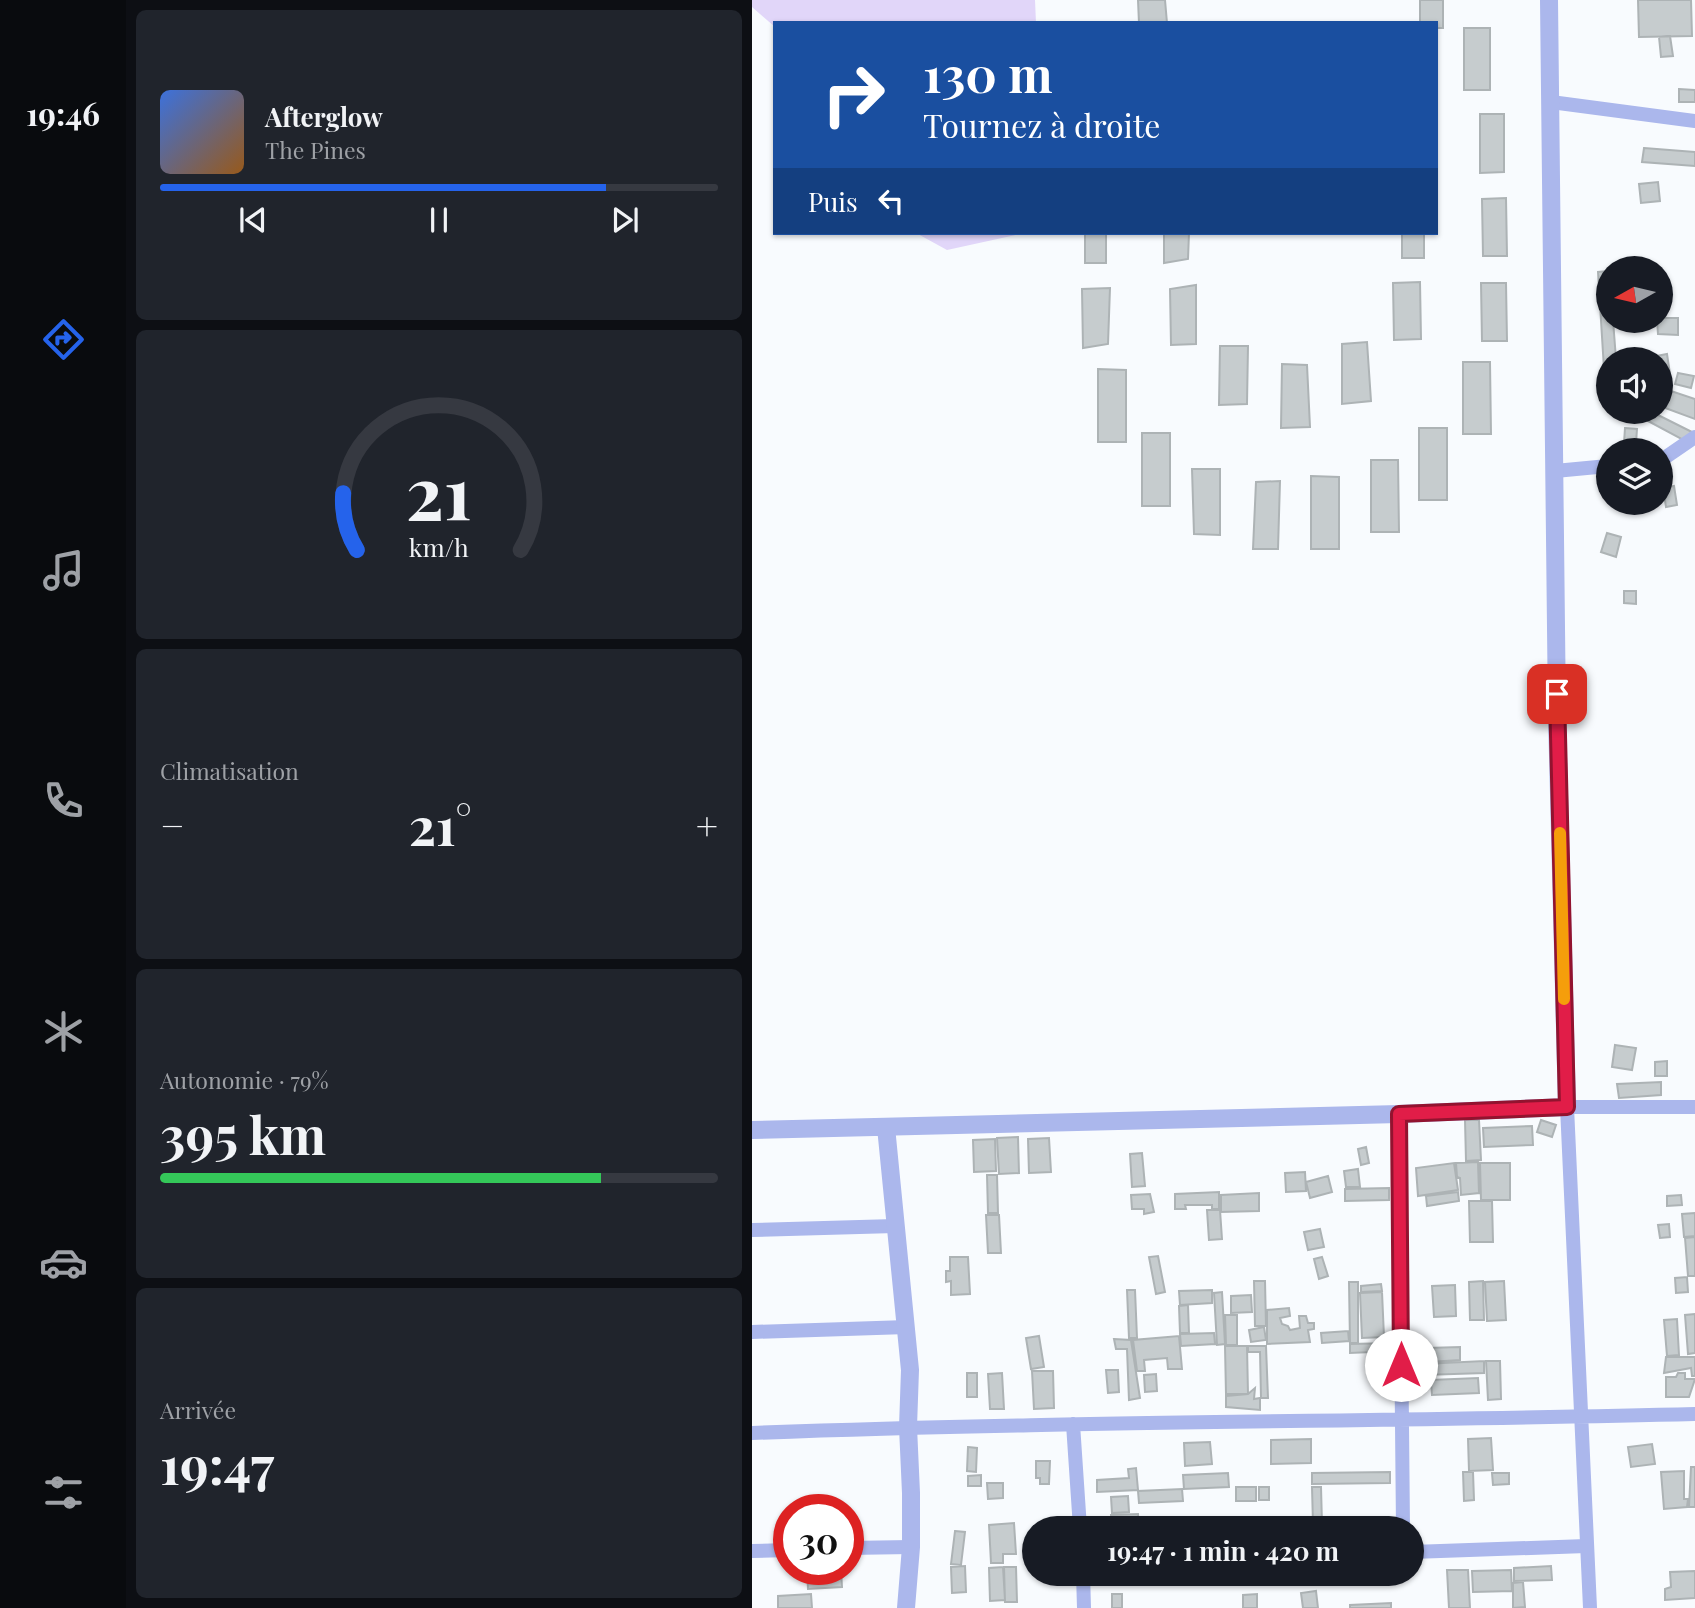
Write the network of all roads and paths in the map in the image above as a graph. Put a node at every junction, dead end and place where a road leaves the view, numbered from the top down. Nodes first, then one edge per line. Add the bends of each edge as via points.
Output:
1 (1549, 0) edge
2 (1551, 102) junction
3 (1695, 121) edge
4 (1695, 437) edge
5 (1673, 452) edge
6 (1596, 467) edge
7 (1555, 471) junction
8 (1567, 1107) junction
9 (1695, 1107) edge
10 (1399, 1114) junction
11 (886, 1126) junction
12 (752, 1130) edge
13 (896, 1226) junction
14 (752, 1230) edge
15 (907, 1327) junction
16 (752, 1332) edge
17 (1695, 1414) edge
18 (1581, 1416) junction
19 (1401, 1421) junction
20 (1073, 1424) junction
21 (908, 1427) junction
22 (752, 1433) edge
23 (1079, 1516) edge
24 (1403, 1516) edge
25 (911, 1546) junction
26 (1586, 1546) junction
27 (864, 1547) edge
28 (773, 1551) edge
29 (752, 1552) edge
30 (1424, 1552) edge
31 (1083, 1586) edge
32 (906, 1608) edge
33 (1084, 1608) edge
34 (1590, 1608) edge

1 - 2 street
2 - 3 street
2 - 7 street
4 - 5 street
6 - 7 street
7 - 8 street
8 - 9 street
8 - 10 street
8 - 18 street
10 - 11 street
10 - 19 street
11 - 12 street
11 - 13 street
13 - 14 street
13 - 15 street
15 - 16 street
15 - 21 street
17 - 18 street
18 - 19 street
18 - 26 street
19 - 20 street
19 - 24 street
20 - 21 street
20 - 23 street
21 - 22 street
21 - 25 street
25 - 27 street
25 - 32 street
26 - 30 street
26 - 34 street
28 - 29 street
31 - 33 street

